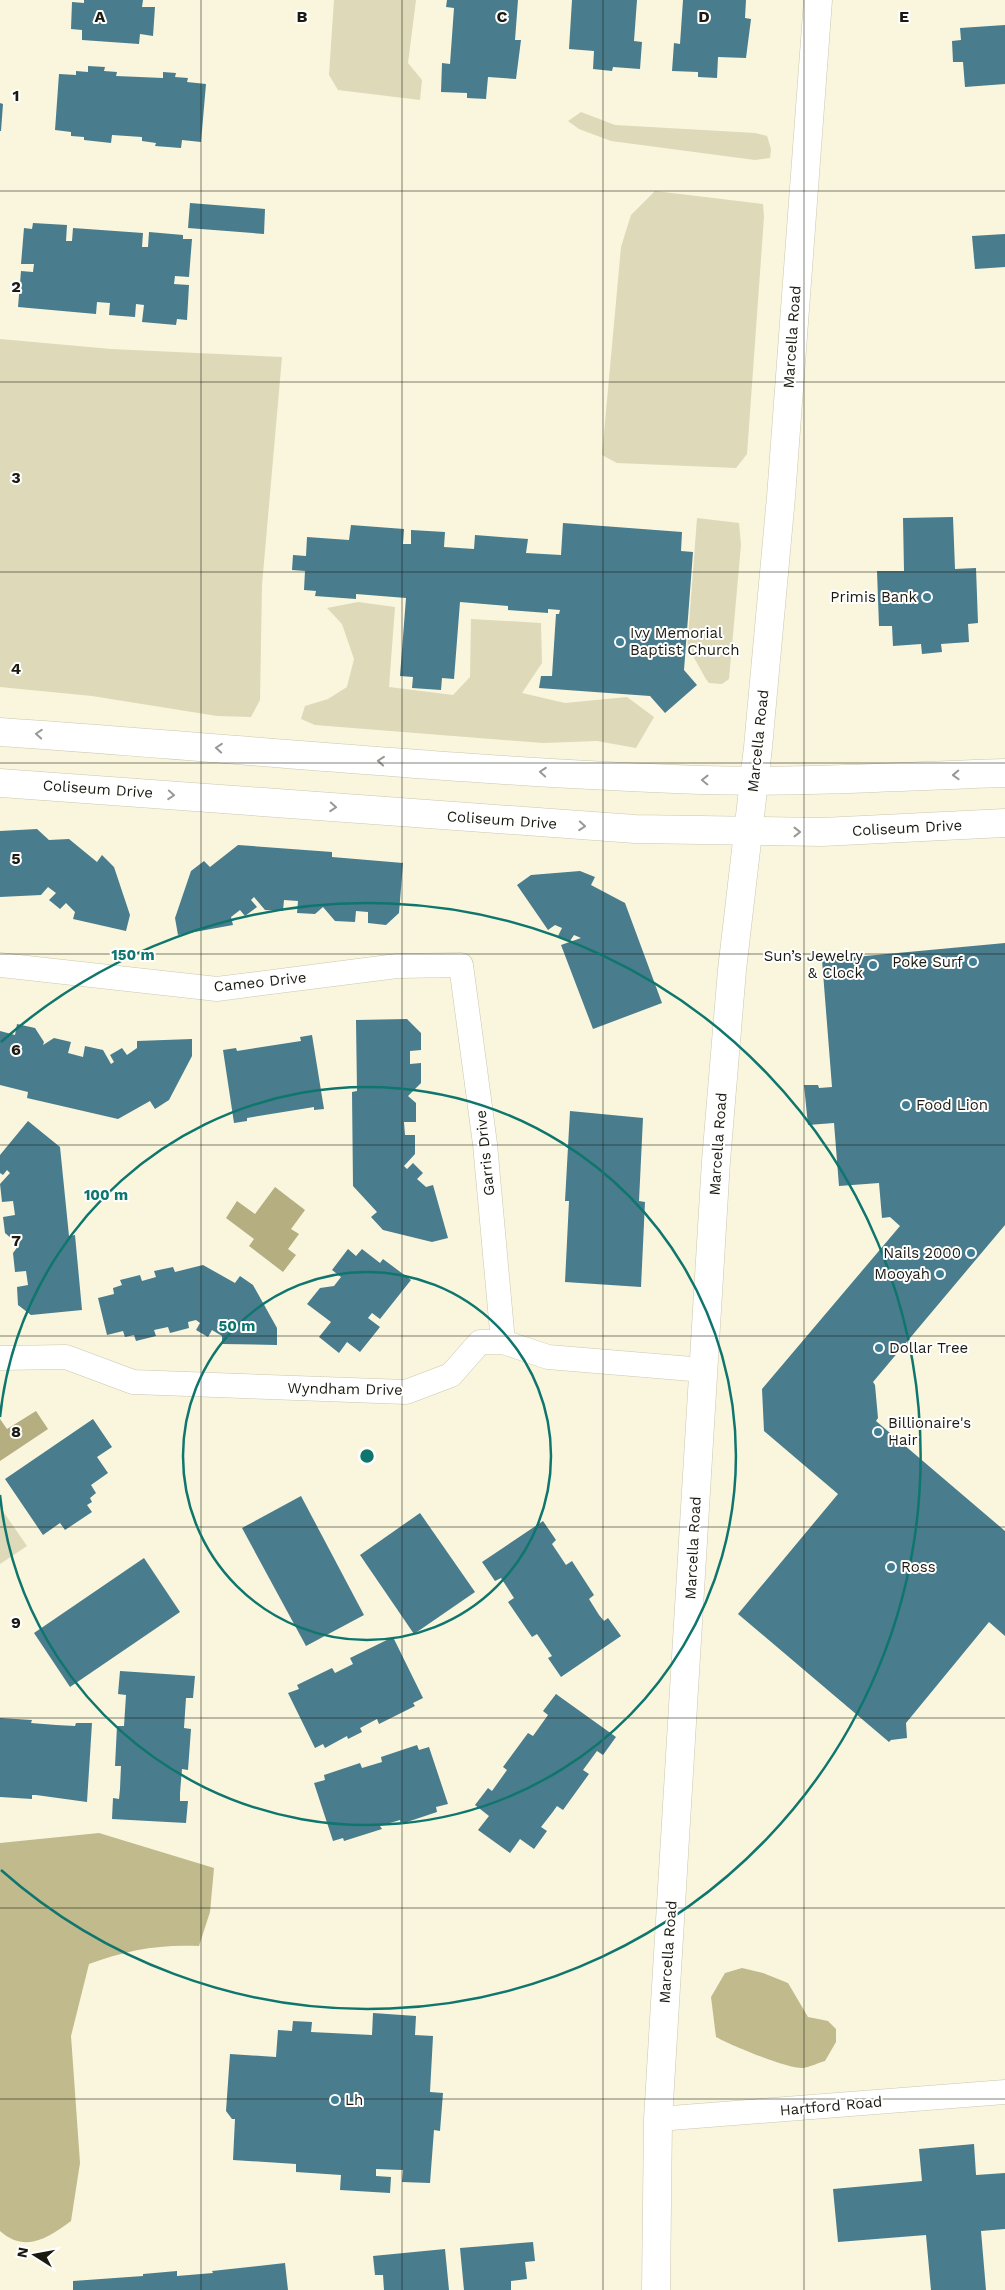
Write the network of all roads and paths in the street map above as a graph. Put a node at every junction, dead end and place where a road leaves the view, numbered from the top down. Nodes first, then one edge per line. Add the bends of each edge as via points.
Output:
1 (818, 0) edge
2 (0, 732) edge
3 (1005, 773) edge
4 (754, 780) junction
5 (0, 783) edge
6 (1005, 823) edge
7 (748, 831) junction
8 (0, 965) edge
9 (461, 965) joint
10 (503, 1342) junction
11 (0, 1358) edge
12 (704, 1370) junction
13 (1005, 2092) edge
14 (658, 2120) junction
15 (656, 2290) edge

1 - 4 street, Marcella Road via 781,497
4 -> 2 street via 464,767
3 -> 4 street
4 - 7 street, Marcella Road
5 -> 7 street, Coliseum Drive via 625,828
7 -> 6 street, Coliseum Drive via 842,831
7 - 12 street, Marcella Road via 732,970 716,1161
8 - 9 street, Cameo Drive via 217,989 396,966
9 - 10 street, Garris Drive via 485,1144
10 - 11 street, Wyndham Drive via 480,1342 451,1375 406,1392 133,1382 66,1357
10 - 12 street, Wyndham Drive via 548,1358
12 - 14 street, Marcella Road
13 - 14 street, Hartford Road
14 - 15 street, Marcella Road

